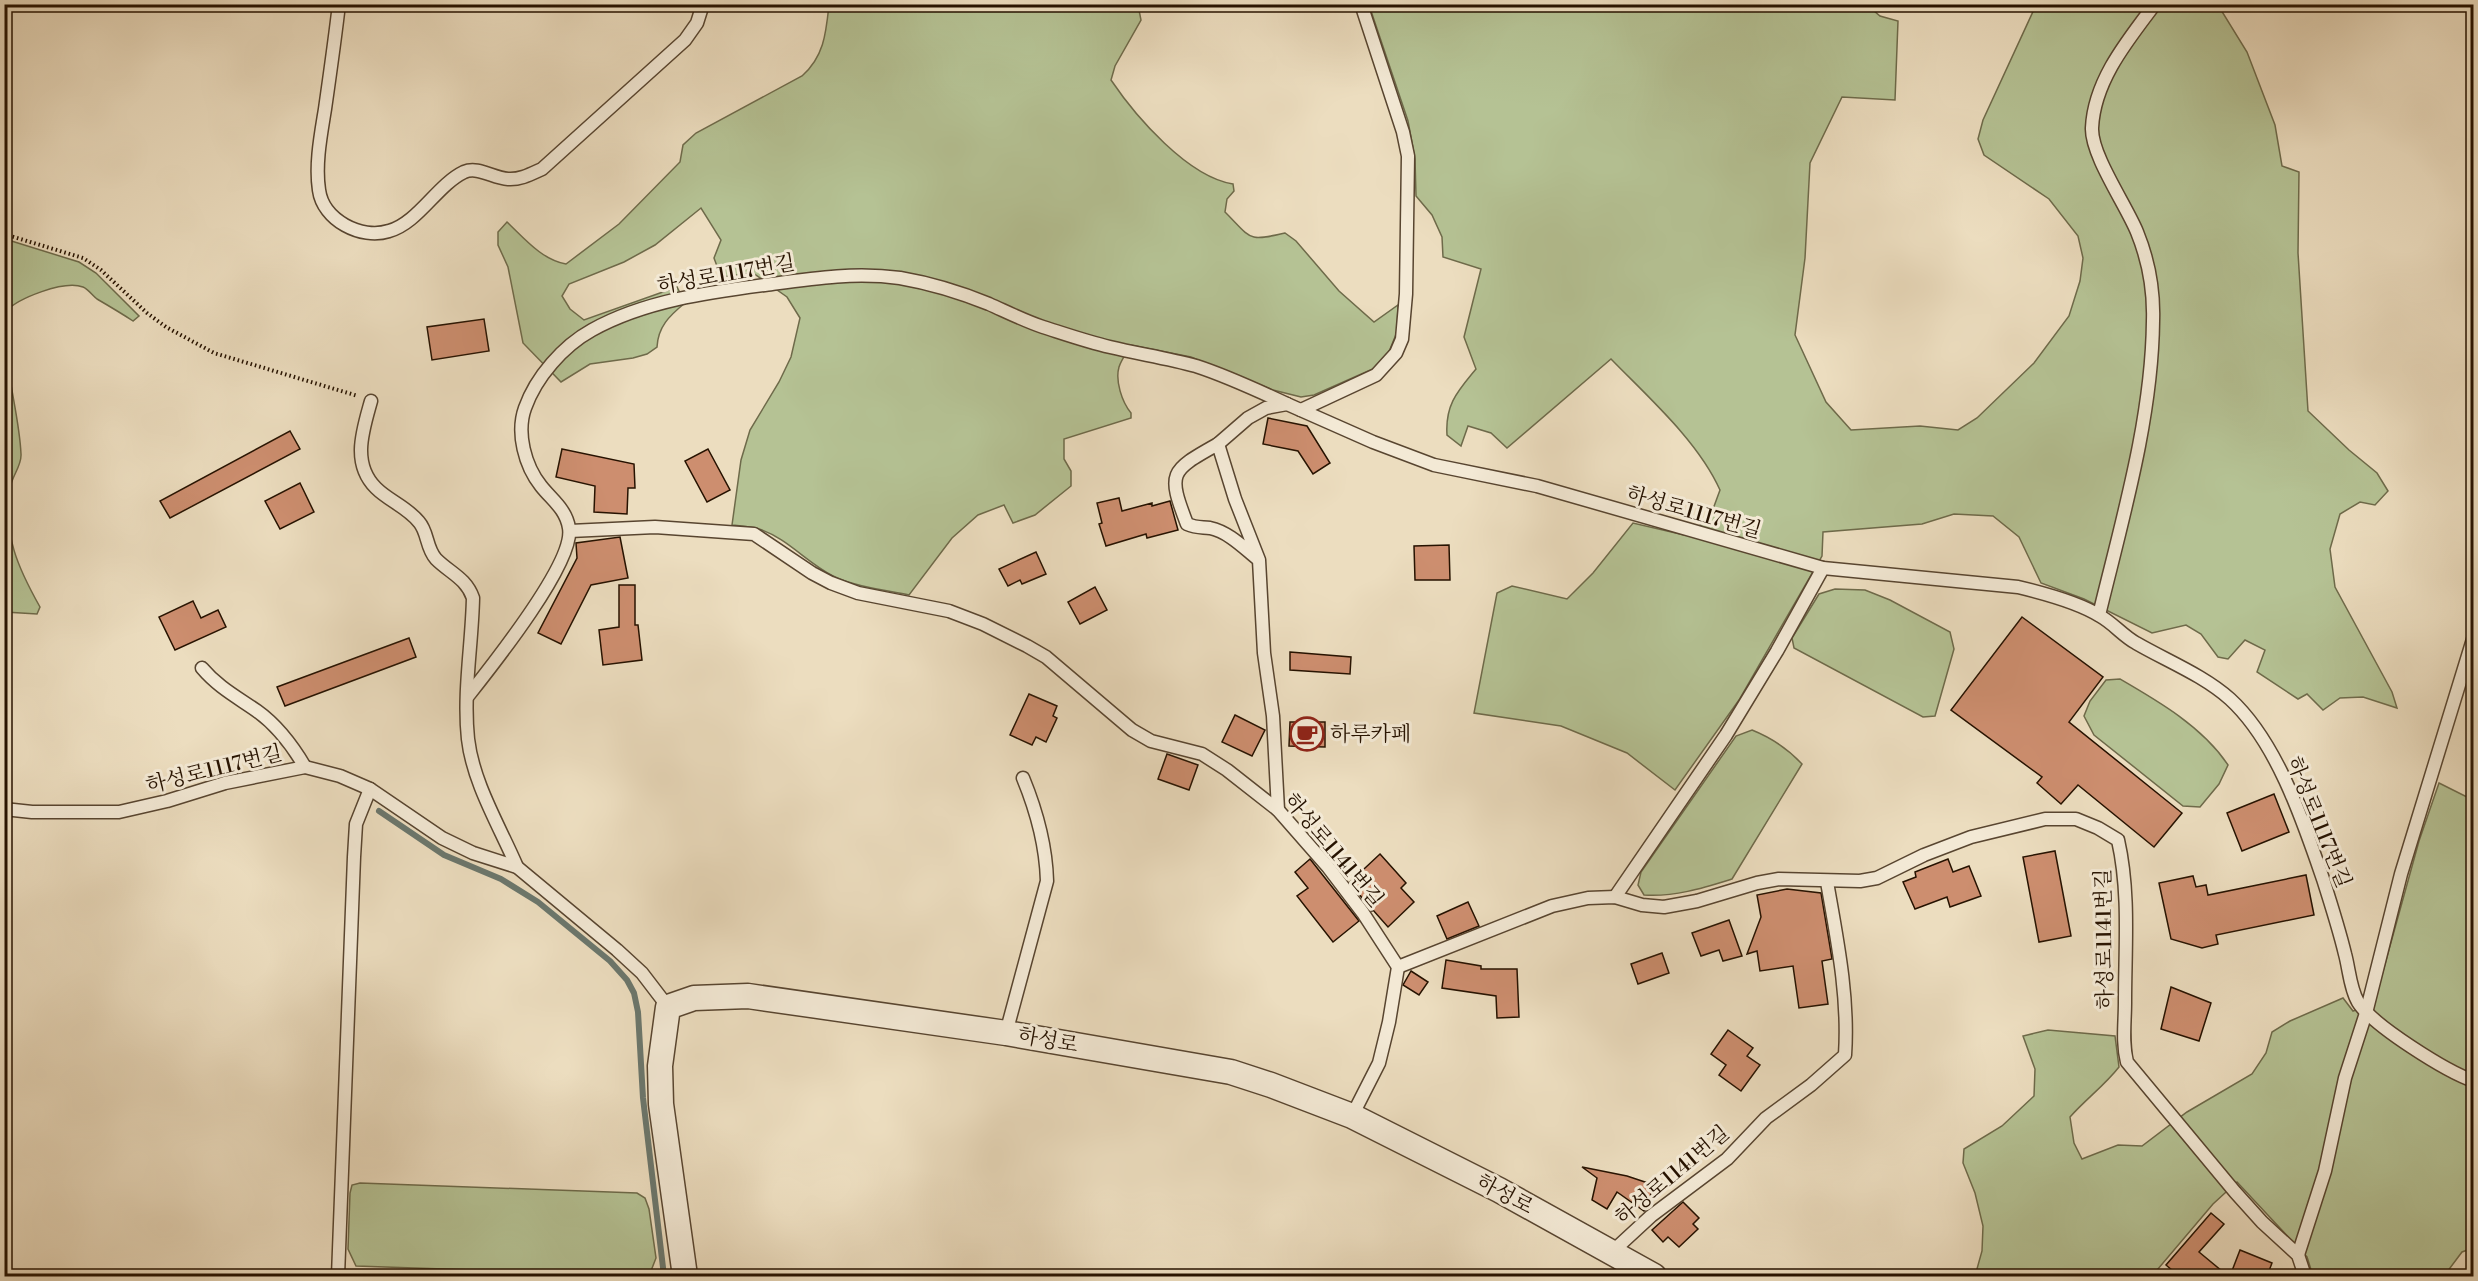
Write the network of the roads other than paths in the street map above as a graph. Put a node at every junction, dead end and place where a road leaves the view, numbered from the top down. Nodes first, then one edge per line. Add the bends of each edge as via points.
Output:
1 (339, 4) edge
2 (703, 4) edge
3 (1361, 4) edge
4 (2155, 4) edge
5 (372, 401) road end
6 (1287, 404) junction
7 (1301, 410) junction
8 (1218, 444) junction
9 (570, 531) junction
10 (1259, 560) junction
11 (1823, 568) junction
12 (2099, 615) junction
13 (2474, 636) edge
14 (202, 668) dead end
15 (468, 696) junction
16 (305, 767) junction
17 (1023, 778) dead end
18 (370, 789) junction
19 (4, 809) edge
20 (1278, 810) junction
21 (517, 867) junction
22 (1827, 882) junction
23 (1615, 897) junction
24 (1398, 968) junction
25 (668, 1007) junction
26 (2366, 1013) junction
27 (1006, 1033) junction
28 (2474, 1081) edge
29 (1352, 1116) junction
30 (1612, 1252) junction
31 (2298, 1255) junction
32 (338, 1276) edge
33 (685, 1276) edge
34 (1654, 1276) edge
35 (2305, 1276) edge

1 - 2 lane via 320,148 319,190 324,208 334,219 371,234 403,224 466,171 509,180 542,169 685,40
3 - 7 lane via 1408,156 1402,339 1396,353 1376,375
4 - 12 lane via 2130,36 2102,84 2092,131 2096,148 2137,232 2148,266 2153,319 2146,407
5 - 15 lane, 하성로1117번길 via 361,438 360,455 367,473 375,488 422,524 430,552 462,578 473,598 466,670
6 - 7 lane, 하성로1117번길
6 - 8 lane via 1266,408 1248,418
6 - 9 lane, 하성로1117번길 via 1196,366 1109,347 1038,326 985,303 901,279 837,275 706,293 619,317 589,331 561,354 538,382 524,409 524,450 529,467 565,515
7 - 11 lane, 하성로1117번길 via 1434,465 1509,479
8 - 10 lane
8 - 10 lane via 1178,470 1174,483 1178,501 1187,524 1230,536
9 - 15 lane via 564,555 547,588
9 - 20 lane, 하성로1141번길 via 655,527 754,534 831,583 858,593 949,611 983,624 1046,657 1132,730 1151,741 1202,754
10 - 20 lane
11 - 12 lane, 하성로1117번길 via 2018,587
11 - 23 lane via 1726,735
12 - 26 lane, 하성로1117번길 via 2132,641 2209,683 2230,700 2253,728 2286,784 2311,843 2356,999
13 - 26 lane via 2401,874
14 - 16 lane via 213,681 258,712 288,739
15 - 21 lane, 하성로1117번길 via 468,742 478,776
16 - 18 lane, 하성로1117번길 via 356,781
16 - 19 lane, 하성로1117번길 via 225,783 119,812
17 - 27 lane via 1041,827 1047,881
18 - 21 lane, 하성로1117번길 via 442,838
18 - 32 lane via 356,824
20 - 24 lane, 하성로1141번길 via 1364,913
21 - 25 lane, 하성로1117번길 via 617,950
22 - 23 lane, 하성로1141번길 via 1779,879 1664,907
22 - 30 lane, 하성로1141번길 via 1847,1031 1845,1055 1766,1118 1727,1159 1651,1216
22 - 31 lane, 하성로1141번길 via 1877,878 1971,837 2045,819 2076,819 2118,840 2124,868 2126,1015 2122,1045 2127,1062 2235,1192
23 - 24 lane, 하성로1141번길 via 1552,906
24 - 29 lane via 1379,1063
25 - 27 street, 하성로 via 694,998 748,996
25 - 33 street via 660,1066 661,1104
26 - 28 lane, 하성로1117번길 via 2404,1041
26 - 31 lane via 2345,1078 2325,1171
27 - 29 street, 하성로 via 1231,1072
29 - 30 street, 하성로
30 - 34 street, 하성로
31 - 35 lane, 하성로1141번길

